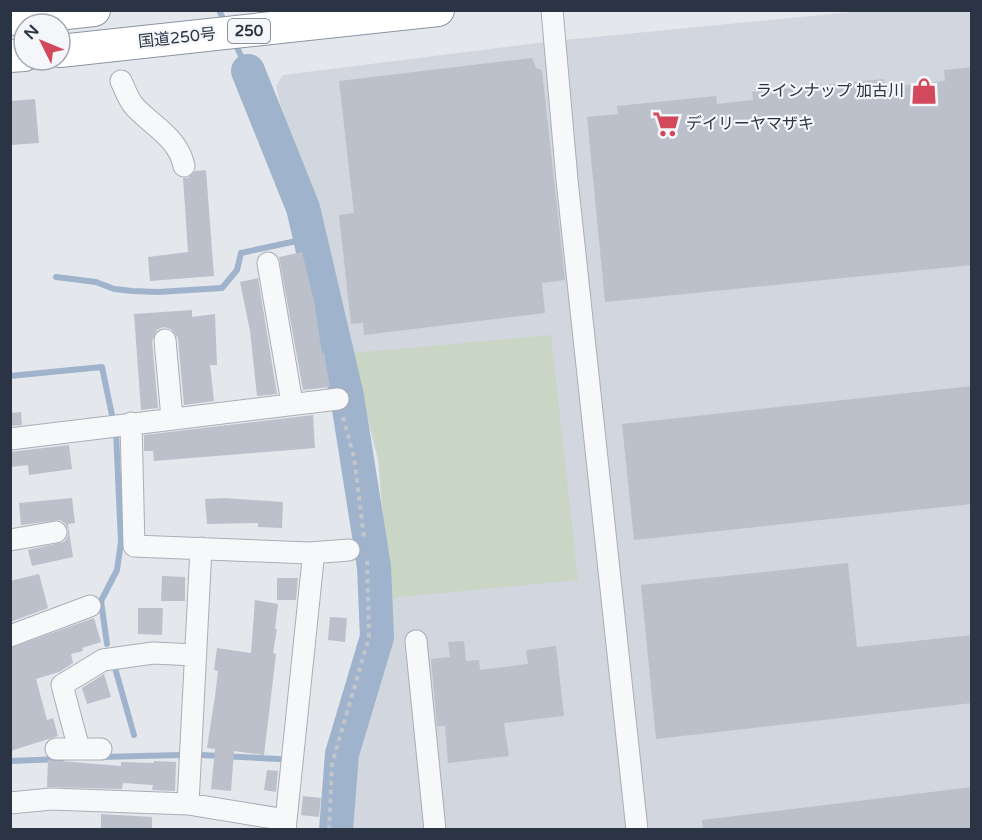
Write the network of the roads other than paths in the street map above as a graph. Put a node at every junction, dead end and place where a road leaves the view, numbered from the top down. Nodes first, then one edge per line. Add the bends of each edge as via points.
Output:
1 (94, 10) edge
2 (438, 10) edge
3 (552, 10) edge
4 (10, 19) edge
5 (72, 50) edge
6 (121, 81) dead end
7 (184, 166) dead end
8 (268, 263) dead end
9 (165, 340) dead end
10 (338, 399) road end
11 (292, 403) junction
12 (171, 418) junction
13 (131, 423) junction
14 (10, 439) edge
15 (56, 532) dead end
16 (10, 540) edge
17 (201, 548) junction
18 (360, 551) road end
19 (309, 553) junction
20 (90, 606) dead end
21 (10, 636) edge
22 (416, 641) dead end
23 (195, 656) junction
24 (56, 749) dead end
25 (79, 749) junction
26 (101, 749) dead end
27 (10, 803) edge
28 (188, 804) junction
29 (286, 825) edge
30 (435, 830) edge
31 (637, 830) edge

1 - 4 highway
2 - 5 highway, 国道250号 / 250
3 - 31 street
6 - 7 street via 133,104 181,153
8 - 11 street
9 - 12 street
10 - 11 street
11 - 12 street
12 - 13 street
13 - 14 street
13 - 17 street via 134,546
15 - 16 street
17 - 19 street
17 - 23 street
18 - 19 street
19 - 29 street via 313,560
20 - 21 street
22 - 30 street
23 - 25 street via 153,653 103,660 62,685
23 - 28 street
24 - 25 street
25 - 26 street
27 - 28 street via 51,799
28 - 29 street

